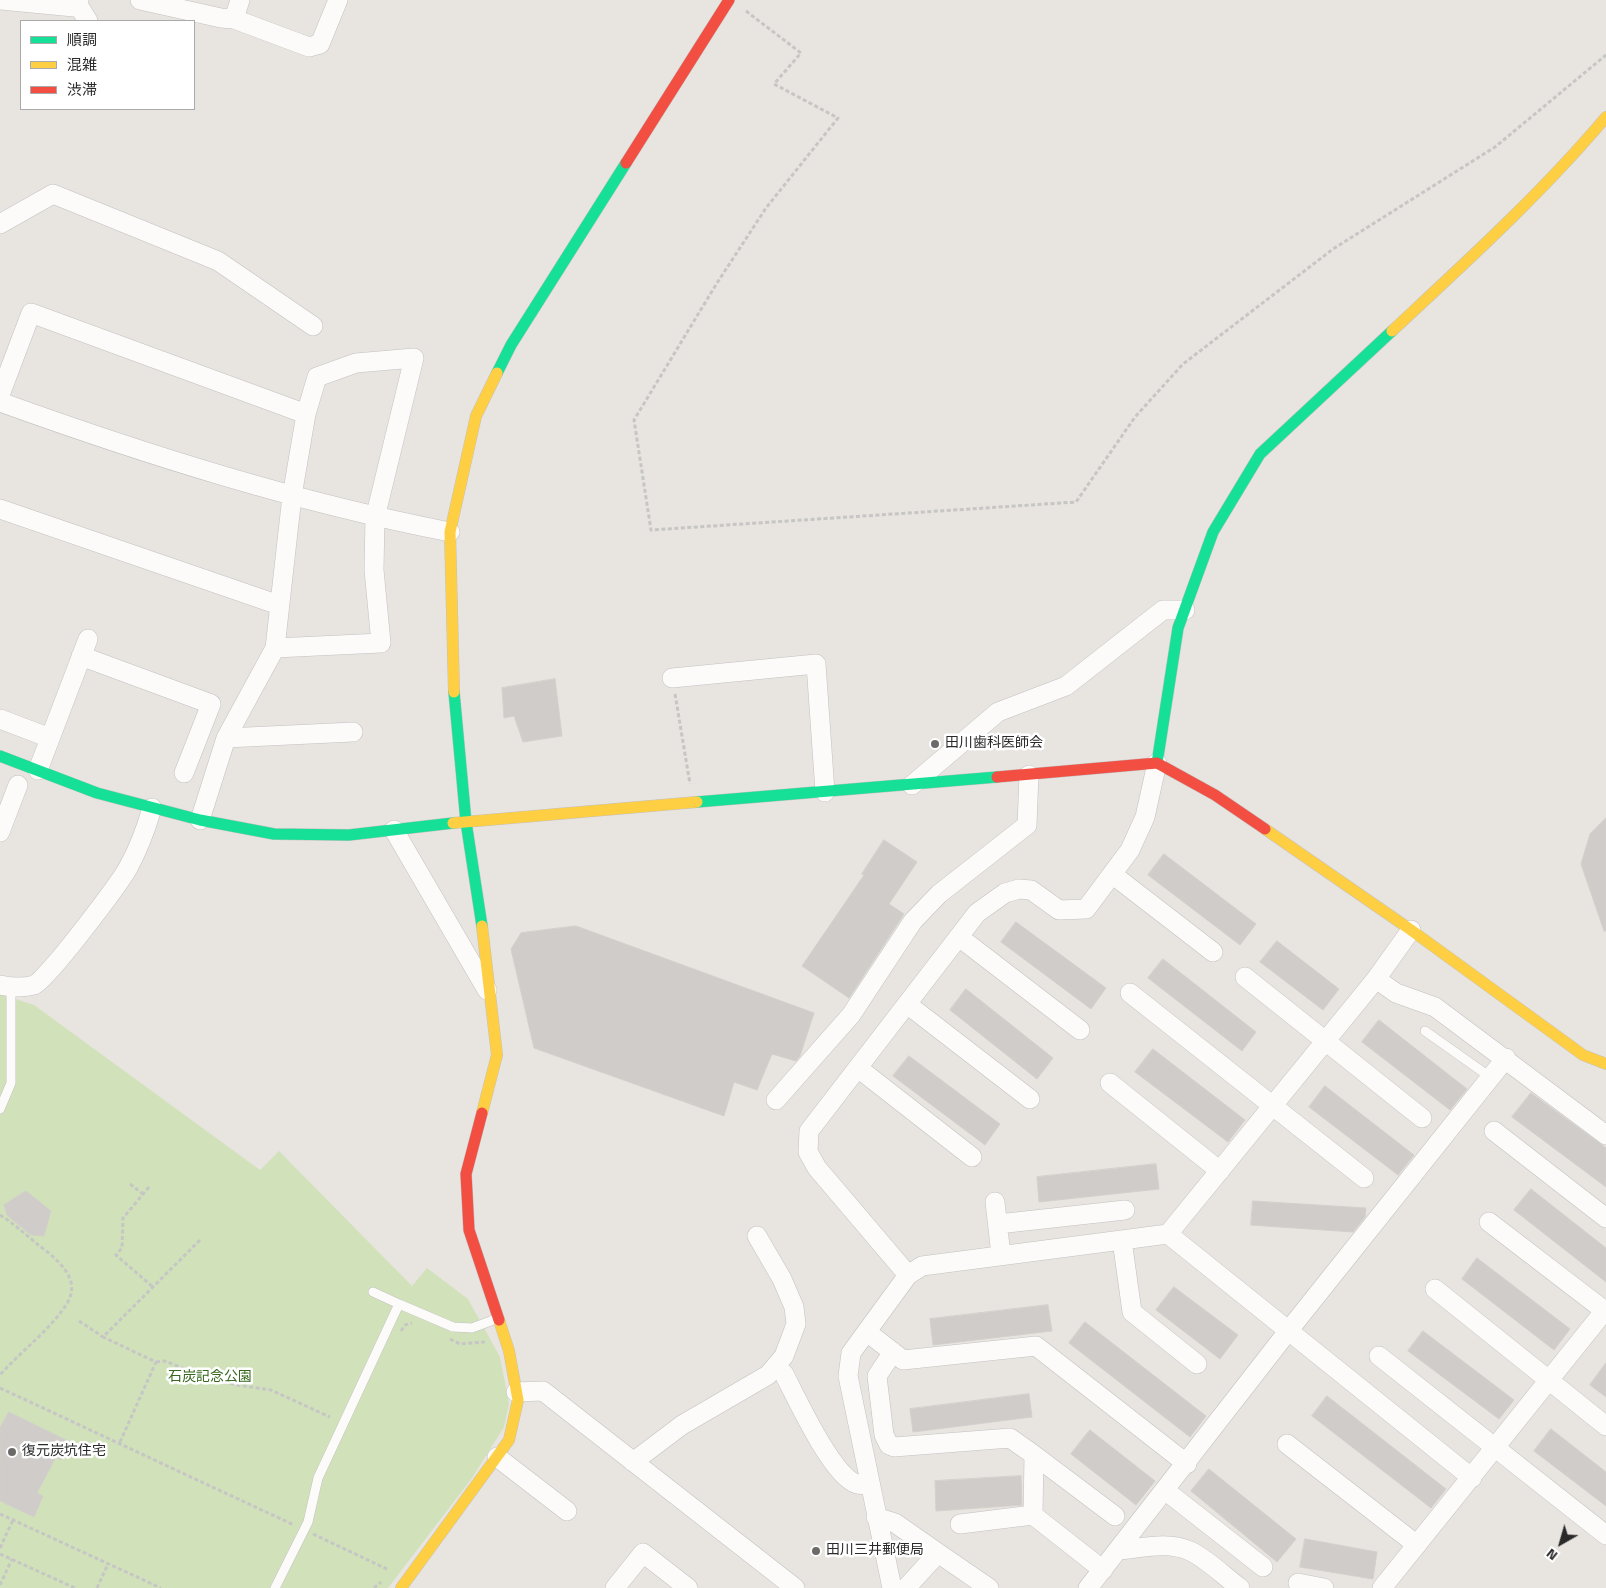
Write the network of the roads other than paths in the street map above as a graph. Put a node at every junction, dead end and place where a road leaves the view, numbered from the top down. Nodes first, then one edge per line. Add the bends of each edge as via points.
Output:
1 (0, 0) edge
2 (140, 0) edge
3 (240, 0) edge
4 (338, 0) edge
5 (78, 1) edge
6 (734, 3) edge
7 (234, 19) junction
8 (88, 20) edge
9 (1606, 118) edge
10 (0, 224) edge
11 (313, 326) dead end
12 (0, 395) edge
13 (0, 402) edge
14 (306, 414) junction
15 (292, 496) junction
16 (0, 509) edge
17 (375, 518) junction
18 (450, 532) junction
19 (279, 605) junction
20 (1185, 610) junction
21 (88, 639) dead end
22 (275, 648) junction
23 (81, 656) junction
24 (672, 678) road end
25 (0, 718) edge
26 (353, 732) dead end
27 (50, 738) junction
28 (226, 738) junction
29 (0, 756) edge
30 (1157, 763) junction
31 (38, 770) junction
32 (184, 773) dead end
33 (1028, 775) junction
34 (18, 785) dead end
35 (912, 785) junction
36 (825, 792) junction
37 (152, 808) junction
38 (200, 820) junction
39 (466, 822) junction
40 (394, 830) junction
41 (0, 832) edge
42 (1112, 874) junction
43 (1411, 930) junction
44 (959, 937) junction
45 (1213, 952) dead end
46 (1245, 977) dead end
47 (1376, 979) junction
48 (5, 986) edge
49 (1130, 993) dead end
50 (490, 995) junction
51 (907, 1004) junction
52 (1080, 1030) dead end
53 (1425, 1030) dead end
54 (1326, 1041) junction
55 (1506, 1058) junction
56 (1606, 1064) edge
57 (858, 1068) junction
58 (1490, 1077) junction
59 (1110, 1083) dead end
60 (1030, 1099) dead end
61 (776, 1100) dead end
62 (1272, 1106) junction
63 (0, 1109) edge
64 (1422, 1118) dead end
65 (1494, 1131) dead end
66 (1606, 1135) edge
67 (972, 1157) dead end
68 (1220, 1171) junction
69 (1364, 1178) dead end
70 (995, 1202) dead end
71 (1125, 1210) dead end
72 (1606, 1218) edge
73 (1489, 1222) dead end
74 (998, 1224) junction
75 (1168, 1234) junction
76 (757, 1236) dead end
77 (1122, 1240) junction
78 (1001, 1255) junction
79 (908, 1275) junction
80 (1435, 1289) dead end
81 (372, 1292) dead end
82 (399, 1304) junction
83 (1605, 1310) edge
84 (498, 1318) junction
85 (1289, 1330) junction
86 (867, 1332) junction
87 (893, 1352) junction
88 (1379, 1356) dead end
89 (1197, 1364) dead end
90 (776, 1367) junction
91 (1549, 1380) junction
92 (516, 1392) junction
93 (1606, 1426) edge
94 (1287, 1444) dead end
95 (1496, 1448) junction
96 (1034, 1455) junction
97 (498, 1457) junction
98 (633, 1462) junction
99 (1186, 1464) junction
100 (1472, 1478) junction
101 (868, 1485) junction
102 (1166, 1491) junction
103 (567, 1511) dead end
104 (1033, 1515) junction
105 (1115, 1516) dead end
106 (876, 1517) junction
107 (960, 1524) dead end
108 (1606, 1535) edge
109 (1417, 1545) junction
110 (1120, 1550) junction
111 (938, 1554) junction
112 (1263, 1567) dead end
113 (1103, 1570) junction
114 (1298, 1583) dead end
115 (275, 1588) edge
116 (401, 1588) edge
117 (615, 1588) edge
118 (688, 1588) edge
119 (795, 1588) edge
120 (892, 1588) edge
121 (906, 1588) edge
122 (990, 1588) edge
123 (1088, 1588) edge
124 (1240, 1588) edge
125 (1324, 1588) edge
126 (1382, 1588) edge

1 - 5 street via 74,7
2 - 7 street
3 - 7 street
4 - 7 street via 320,44 309,47
5 - 8 street
6 - 18 street via 511,345 476,416
9 - 20 street via 1575,154 1477,252 1260,454 1213,532
10 - 11 street via 53,194 218,261
12 - 14 street via 31,313
13 - 15 street via 104,440
14 - 15 street
14 - 17 street via 317,377 356,363 414,358
15 - 17 street
15 - 19 street
16 - 19 street
17 - 18 street
17 - 22 street via 374,570 381,643
18 - 39 street via 453,680
19 - 22 street
20 - 30 street via 1178,628
20 - 35 street via 1163,610 1066,686 998,712
21 - 23 street
22 - 28 street
23 - 27 street
23 - 32 street via 211,704
24 - 36 street via 816,664
25 - 27 street
26 - 28 street
27 - 31 street
28 - 38 street
29 - 31 street
30 - 33 street
30 - 42 street via 1145,817 1130,850
30 - 43 street via 1215,795
31 - 37 street via 98,793
33 - 35 street
33 - 61 street via 1027,825 939,894 913,921 851,1015
34 - 41 street
35 - 36 street
36 - 39 street
37 - 38 street
37 - 48 street via 143,841 127,870 55,966 35,984
38 - 40 street via 274,834 349,835
39 - 40 street
39 - 50 street
40 - 50 street
42 - 44 street via 1086,909 1059,910 1031,890 1005,893 977,913
42 - 45 street
43 - 47 street
43 - 56 street via 1583,1055
44 - 51 street
44 - 52 street
46 - 54 street
47 - 54 street
47 - 55 street via 1396,993 1435,1007
48 - 63 lane via 11,1083
49 - 62 street
50 - 84 street via 497,1055 466,1174 469,1230
51 - 57 street
51 - 60 street
53 - 58 lane
54 - 62 street
54 - 64 street
55 - 58 street
55 - 66 street
57 - 67 street
57 - 79 street via 809,1131 808,1152 816,1168
58 - 85 street
59 - 68 street
62 - 68 street
62 - 69 street
65 - 72 street
68 - 75 street
70 - 74 street
71 - 74 street
73 - 83 street
74 - 78 street
75 - 77 street
75 - 85 street
76 - 90 street via 794,1307 796,1324 792,1340
77 - 78 street
77 - 89 street via 1132,1312
78 - 79 street via 922,1266
79 - 86 street
80 - 91 street
81 - 82 lane
82 - 84 lane via 463,1329
82 - 115 lane via 318,1478 308,1522
83 - 91 street
84 - 92 street via 509,1351
85 - 99 street
85 - 100 street
86 - 87 street
86 - 101 street via 851,1353 848,1376
87 - 96 street via 877,1376 884,1435 889,1445 1010,1438
87 - 99 street via 903,1360 1036,1346
88 - 95 street
90 - 98 street via 768,1375 682,1425
90 - 101 street via 784,1374 832,1462 846,1477 857,1484
91 - 93 street
91 - 95 street
92 - 97 street via 518,1400 509,1440
92 - 98 street via 543,1392
94 - 109 street
95 - 100 street
95 - 108 street
96 - 104 street
96 - 105 street
97 - 103 street
97 - 116 street
98 - 119 street
99 - 102 street
100 - 109 street
101 - 106 street
102 - 110 street
102 - 112 street
104 - 107 street
104 - 113 street
106 - 111 street via 894,1523
106 - 120 street
109 - 126 street
110 - 113 street
110 - 124 street via 1171,1546 1190,1551
111 - 121 street
111 - 122 street
113 - 123 street
114 - 125 street
117 - 118 street via 643,1553

